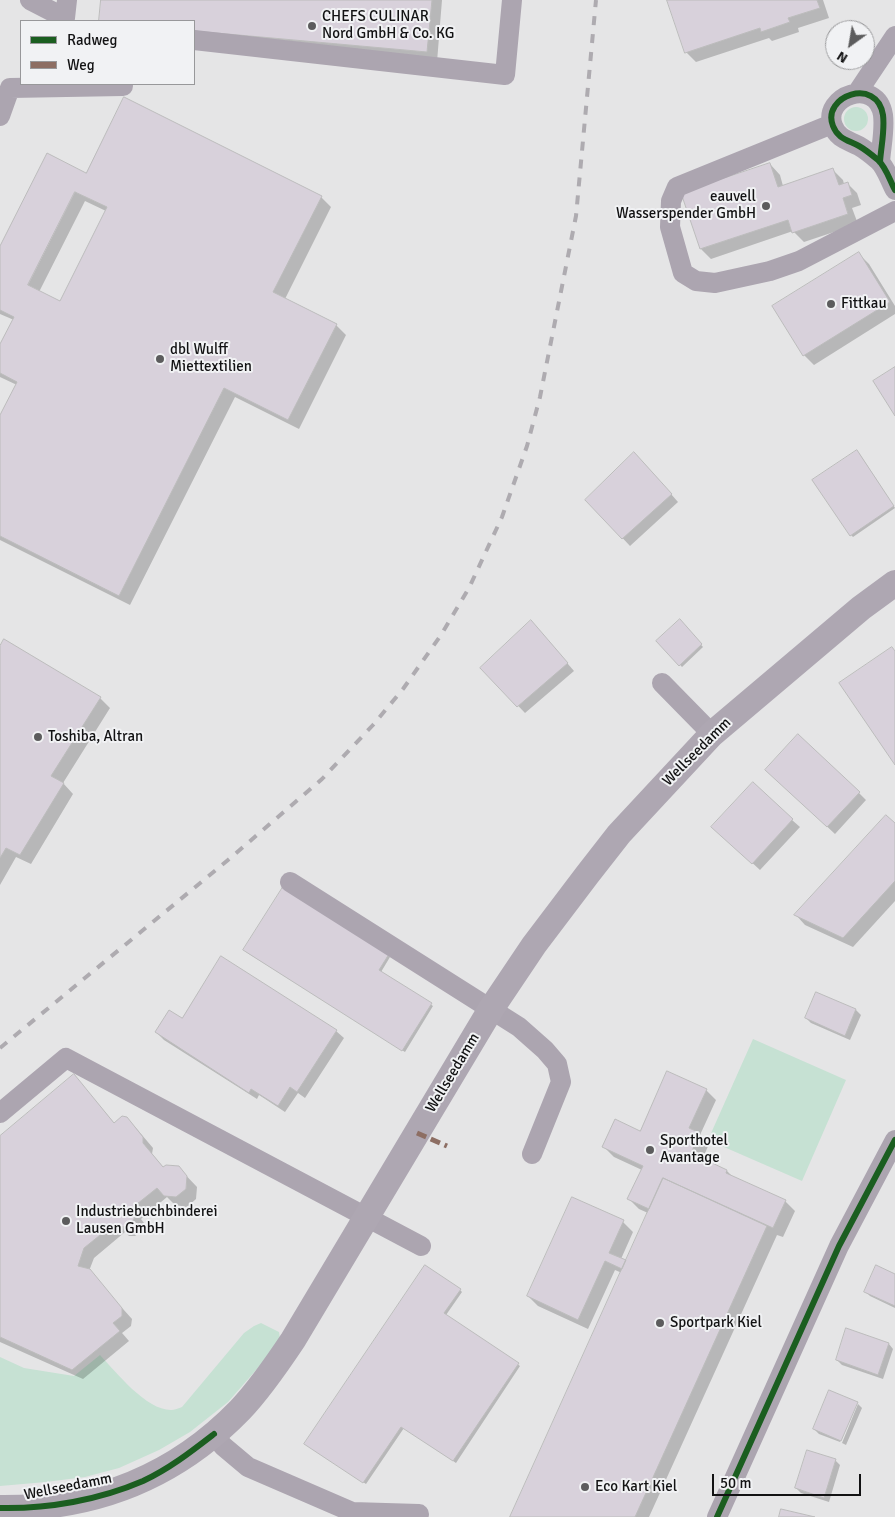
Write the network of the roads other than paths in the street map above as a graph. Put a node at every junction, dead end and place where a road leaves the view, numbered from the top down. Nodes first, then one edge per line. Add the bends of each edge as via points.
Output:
1 (30, 0) edge
2 (512, 0) edge
3 (67, 13) edge
4 (895, 36) edge
5 (195, 40) edge
6 (123, 86) dead end
7 (857, 93) junction
8 (0, 116) edge
9 (832, 124) junction
10 (880, 162) junction
11 (895, 190) edge
12 (895, 211) edge
13 (895, 583) edge
14 (662, 683) dead end
15 (712, 734) junction
16 (290, 882) dead end
17 (491, 1009) junction
18 (0, 1113) edge
19 (895, 1140) edge
20 (532, 1154) dead end
21 (366, 1218) junction
22 (421, 1246) dead end
23 (214, 1434) junction
24 (0, 1508) edge
25 (420, 1514) dead end
26 (717, 1517) edge

1 - 3 street
2 - 5 street via 505,75
4 - 7 street
6 - 8 street via 10,88
7 - 9 street via 851,93 834,106
7 - 10 street via 868,95 878,103 883,115
9 - 10 street via 838,135
9 - 12 street via 677,188 670,201 670,227 683,273 696,281 715,283 770,270 799,261
10 - 11 street
13 - 15 main road, Wellseedamm
14 - 15 street
15 - 17 main road, Wellseedamm via 597,861
16 - 17 street
17 - 20 street via 519,1027 557,1064 561,1082
17 - 21 main road, Wellseedamm
18 - 21 street via 66,1058
19 - 26 street via 839,1246
21 - 22 street
21 - 23 main road, Wellseedamm via 278,1363 240,1410
23 - 24 main road, Wellseedamm via 176,1462 117,1491 34,1508
23 - 25 street via 248,1468 352,1512

